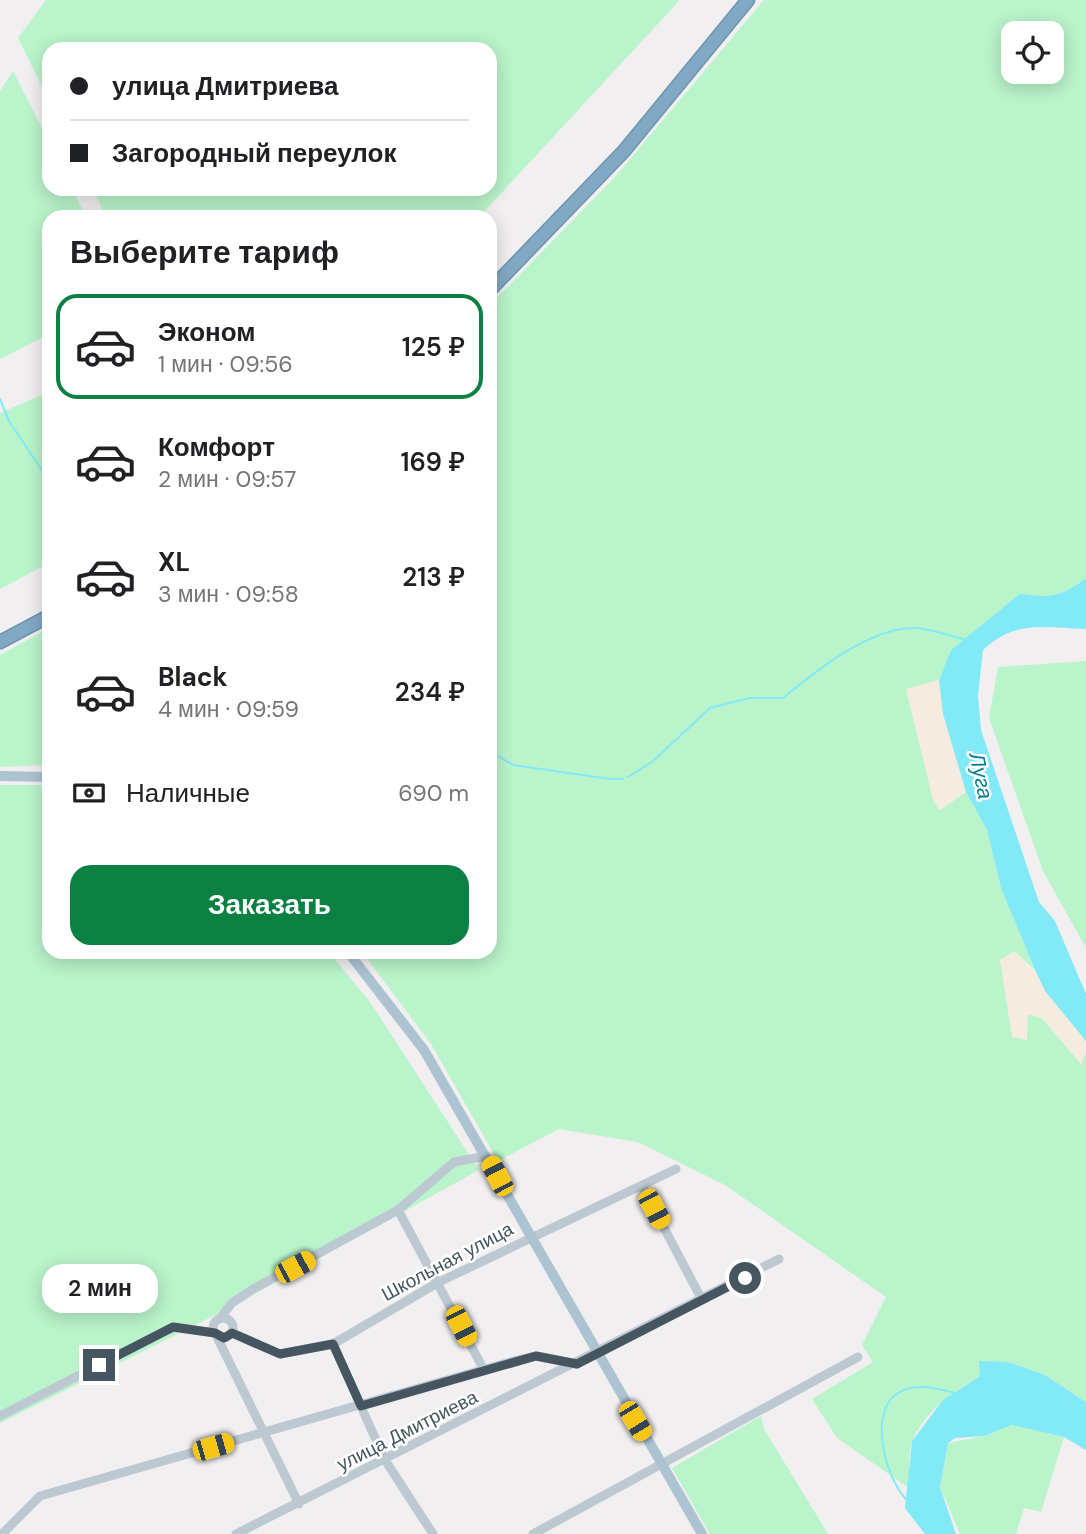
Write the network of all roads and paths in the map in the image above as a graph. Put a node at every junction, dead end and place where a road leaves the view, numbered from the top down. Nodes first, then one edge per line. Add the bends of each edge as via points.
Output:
1 (748, 0) edge
2 (497, 283) edge
3 (42, 617) edge
4 (42, 618) edge
5 (0, 635) edge
6 (0, 642) edge
7 (0, 776) edge
8 (42, 777) edge
9 (353, 959) edge
10 (486, 1156) junction
11 (676, 1169) dead end
12 (642, 1186) junction
13 (398, 1210) junction
14 (529, 1237) junction
15 (779, 1259) dead end
16 (439, 1282) junction
17 (702, 1300) junction
18 (221, 1318) junction
19 (232, 1333) junction
20 (217, 1337) junction
21 (333, 1344) junction
22 (596, 1353) junction
23 (858, 1356) dead end
24 (577, 1364) junction
25 (484, 1370) junction
26 (361, 1406) junction
27 (0, 1416) edge
28 (262, 1433) junction
29 (385, 1460) junction
30 (662, 1465) junction
31 (299, 1504) junction
32 (2, 1534) edge
33 (236, 1534) edge
34 (433, 1534) edge
35 (533, 1534) edge
36 (702, 1534) edge

1 - 2 highway via 631,142
3 - 5 main road
4 - 6 highway
7 - 8 main road
9 - 10 main road via 424,1050
10 - 13 street via 454,1162
10 - 14 main road
11 - 12 street, Школьная улица
12 - 14 street, Школьная улица
12 - 17 street
13 - 16 street
13 - 18 street via 253,1289 232,1303
14 - 16 street, Школьная улица
14 - 22 main road
15 - 17 street, улица Дмитриева
16 - 21 street, Школьная улица
16 - 25 street
17 - 22 street, улица Дмитриева
18 - 19 street via 231,1320
18 - 20 street via 214,1324
19 - 20 street
19 - 21 street, Школьная улица via 280,1354
20 - 27 street via 173,1327
20 - 28 street
21 - 26 street
22 - 24 street, улица Дмитриева
22 - 30 main road
23 - 30 street
24 - 25 street via 536,1356
24 - 29 street, улица Дмитриева
25 - 26 street
26 - 28 street
26 - 29 street
28 - 31 street
28 - 32 street via 40,1496
29 - 31 street, улица Дмитриева
29 - 34 street
30 - 35 street
30 - 36 main road
31 - 33 street, улица Дмитриева

